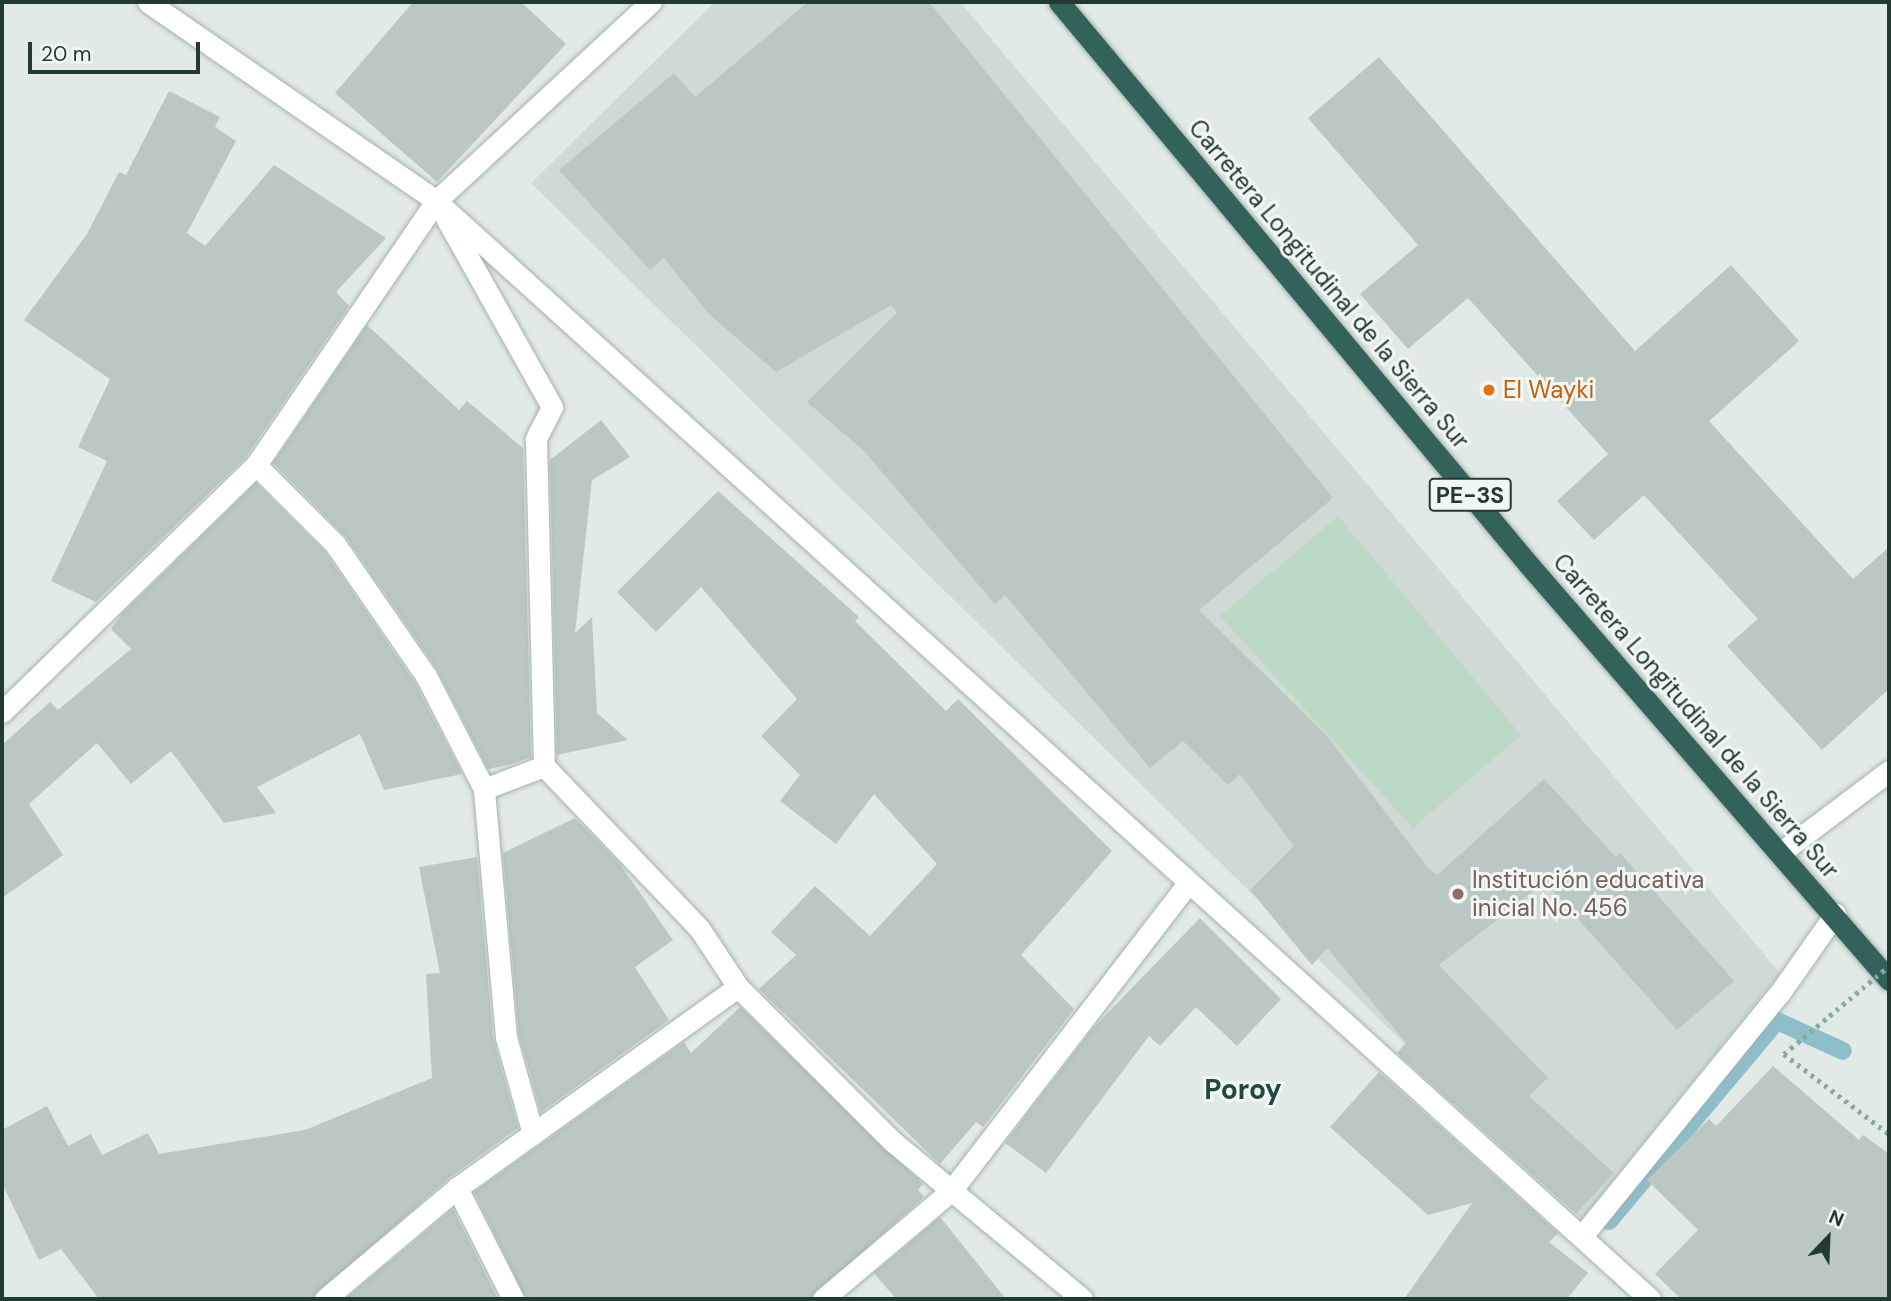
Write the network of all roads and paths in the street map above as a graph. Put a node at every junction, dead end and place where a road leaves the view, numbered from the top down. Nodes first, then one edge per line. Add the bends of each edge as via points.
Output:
1 (148, 2) edge
2 (651, 2) edge
3 (1059, 2) edge
4 (436, 201) junction
5 (257, 465) junction
6 (2, 712) edge
7 (544, 766) junction
8 (1889, 771) edge
9 (484, 789) junction
10 (1780, 853) junction
11 (1188, 883) junction
12 (1835, 914) junction
13 (1889, 966) edge
14 (1889, 980) edge
15 (738, 987) junction
16 (533, 1134) junction
17 (1889, 1134) edge
18 (457, 1188) junction
19 (951, 1191) junction
20 (1583, 1236) junction
21 (326, 1299) edge
22 (513, 1299) edge
23 (823, 1299) edge
24 (1082, 1299) edge
25 (1650, 1299) edge

1 - 4 street
2 - 4 street
3 - 10 highway, Carretera Longitudinal de la Sierra Sur / PE-3S via 1529,565
4 - 5 street
4 - 7 street via 552,407 536,439
4 - 11 street
5 - 6 street
5 - 9 street via 335,544 426,676
7 - 9 street
7 - 15 street via 699,928
8 - 10 street
9 - 16 street via 506,1037
10 - 12 highway, Carretera Longitudinal de la Sierra Sur / PE-3S
11 - 19 street
11 - 20 street
12 - 14 highway, Carretera Longitudinal de la Sierra Sur / PE-3S
12 - 20 street via 1779,994
13 - 17 path, bridge via 1784,1054
15 - 16 street
15 - 19 street via 892,1141
16 - 18 street
18 - 21 street
18 - 22 street
19 - 23 street
19 - 24 street
20 - 25 street

